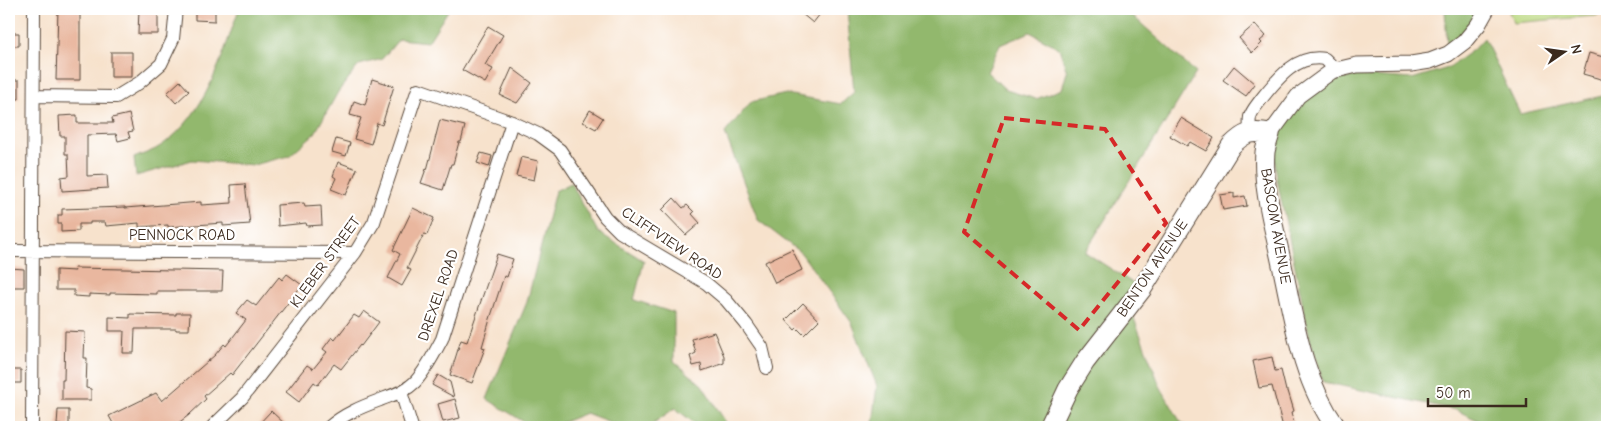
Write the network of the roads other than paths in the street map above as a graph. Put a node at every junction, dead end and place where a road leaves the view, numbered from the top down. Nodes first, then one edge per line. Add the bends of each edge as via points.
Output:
1 (34, 9) edge
2 (176, 9) edge
3 (1487, 9) edge
4 (1336, 70) junction
5 (418, 89) joint
6 (34, 96) junction
7 (512, 122) junction
8 (1250, 133) junction
9 (1270, 134) junction
10 (9, 251) edge
11 (33, 251) junction
12 (355, 253) junction
13 (768, 368) dead end
14 (402, 392) junction
15 (32, 427) edge
16 (212, 427) edge
17 (329, 427) edge
18 (412, 427) edge
19 (1050, 427) edge
20 (1336, 427) edge

1 - 6 street
2 - 6 street via 173,39 161,64 139,83 116,96
3 - 4 street, BASCOM AVENUE via 1464,42 1448,54 1411,64 1357,65
4 - 8 street via 1325,59 1315,58 1285,72 1252,112
4 - 9 street, BASCOM AVENUE via 1298,96
5 - 7 street, CLIFFVIEW ROAD
5 - 12 street, KLEBER STREET via 374,222
6 - 11 street
7 - 13 street, CLIFFVIEW ROAD via 538,134 560,150 605,217 620,232 681,266 726,300 762,347
7 - 14 street, DREXEL ROAD via 442,339 414,382
8 - 9 main road
8 - 19 main road, BENTON AVENUE via 1231,146 1142,289 1068,389
9 - 20 main road, BASCOM AVENUE via 1265,152 1269,202 1296,328 1308,372
10 - 11 street, PENNOCK ROAD
11 - 12 street, PENNOCK ROAD
11 - 15 street
12 - 16 street, KLEBER STREET via 242,398
14 - 17 street, DREXEL ROAD via 351,411
14 - 18 street

